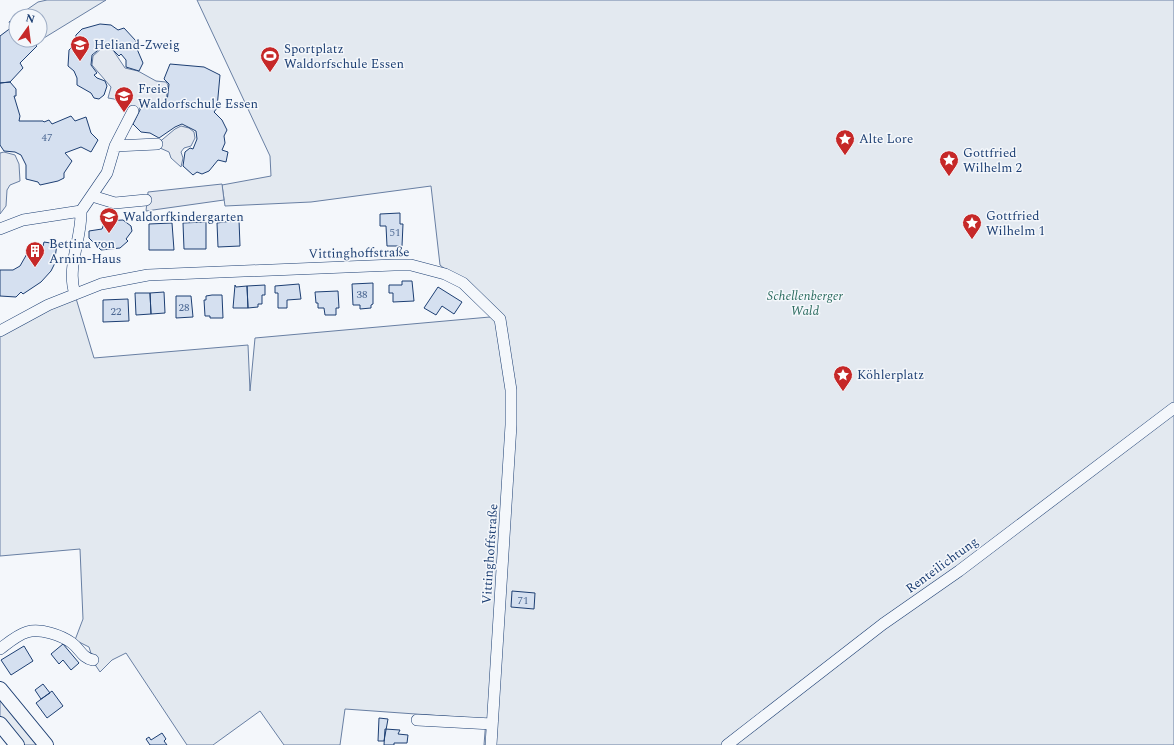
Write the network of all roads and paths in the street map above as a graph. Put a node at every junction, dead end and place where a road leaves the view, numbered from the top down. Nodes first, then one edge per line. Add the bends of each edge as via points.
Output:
1 (133, 111) dead end
2 (158, 144) dead end
3 (115, 146) junction
4 (92, 196) junction
5 (146, 200) dead end
6 (81, 211) junction
7 (0, 229) edge
8 (75, 294) junction
9 (0, 331) edge
10 (1174, 408) edge
11 (0, 649) edge
12 (93, 660) dead end
13 (0, 689) edge
14 (417, 720) dead end
15 (0, 724) edge
16 (492, 724) junction
17 (17, 745) edge
18 (46, 745) edge
19 (491, 745) edge
20 (727, 745) edge

1 - 3 street
2 - 3 street
3 - 4 street via 107,173
4 - 5 street via 115,203
4 - 6 street
6 - 7 street via 23,220
6 - 8 street via 71,275
8 - 9 street, Vittinghoffstraße via 35,311
8 - 16 street, Vittinghoffstraße via 101,284 148,275 411,265 445,274 462,283 500,318 511,390 511,425
10 - 20 street, Renteilichtung via 959,571 883,624
11 - 12 street via 25,632 41,632 59,636
13 - 18 main road
14 - 16 street
15 - 17 main road
16 - 19 street, Vittinghoffstraße

